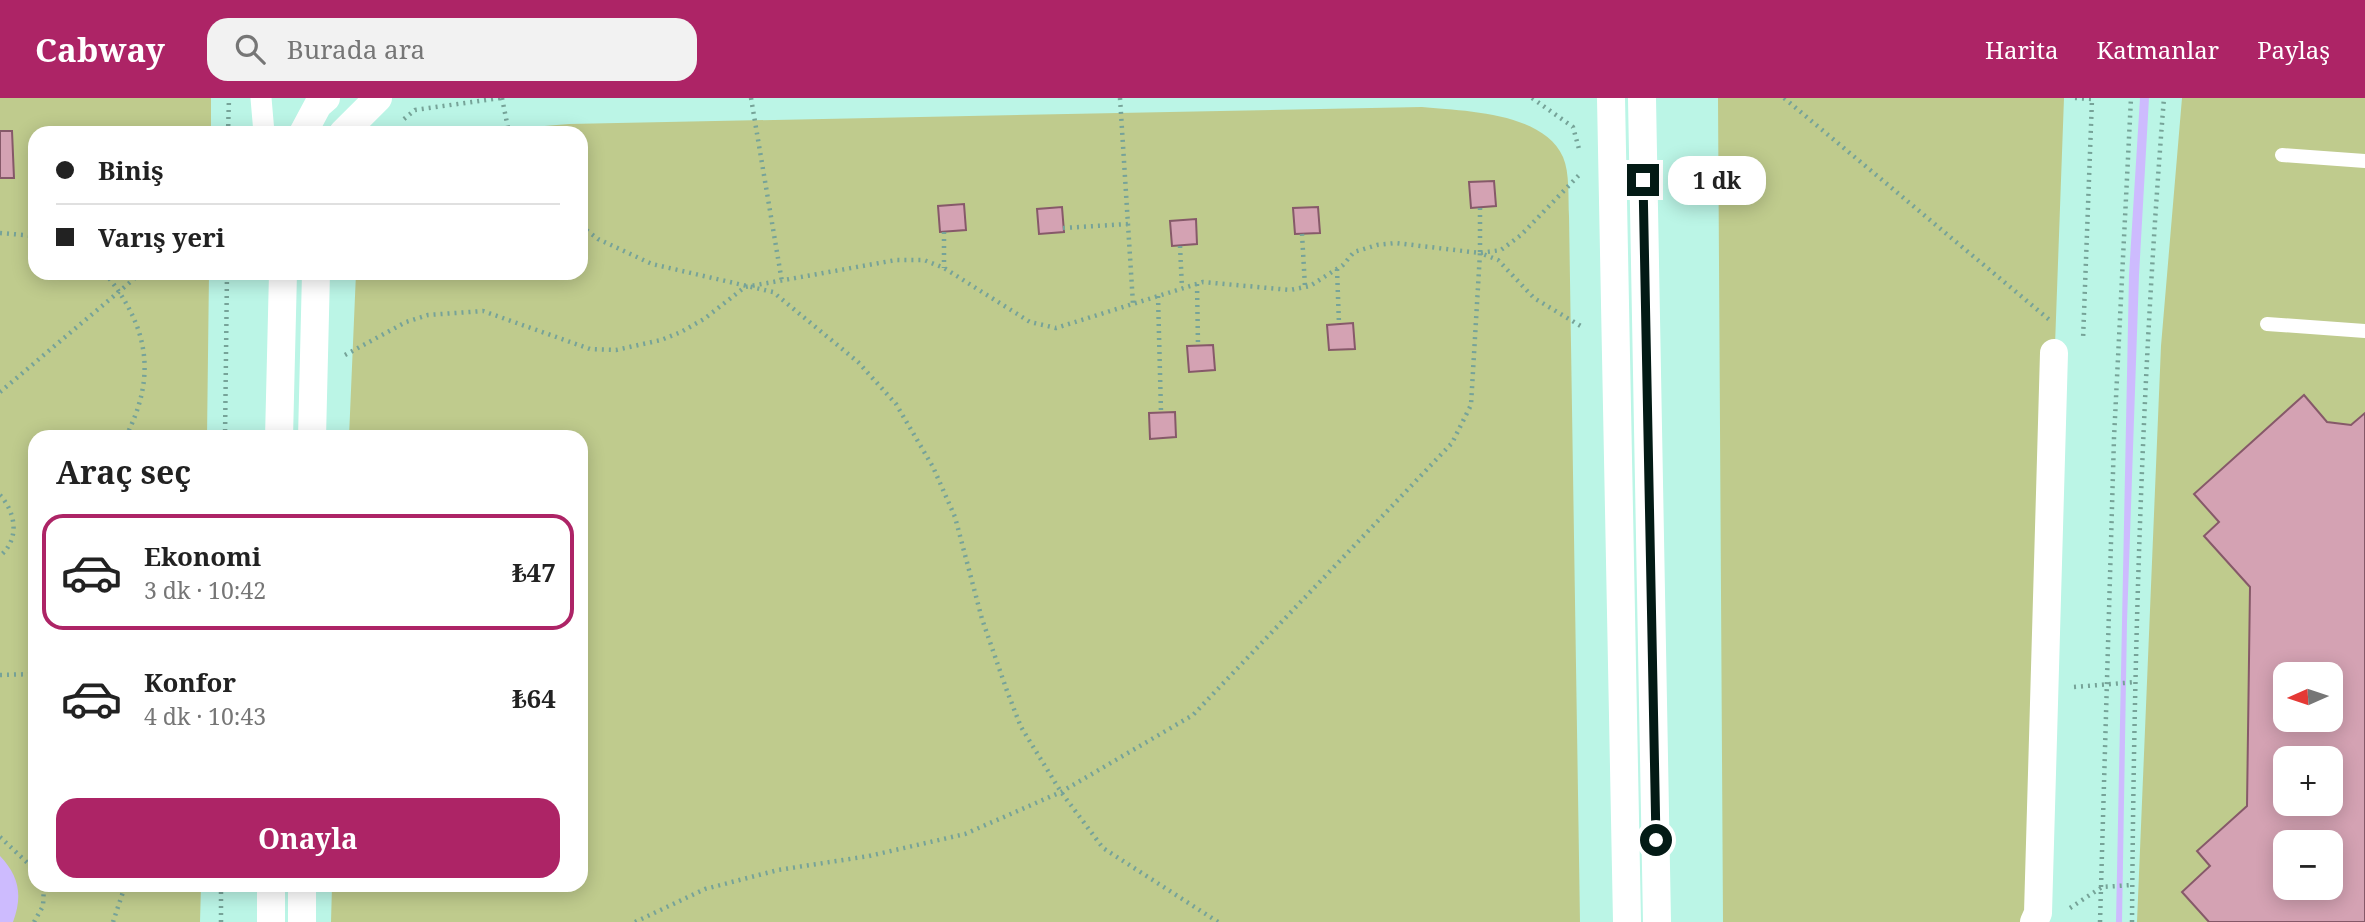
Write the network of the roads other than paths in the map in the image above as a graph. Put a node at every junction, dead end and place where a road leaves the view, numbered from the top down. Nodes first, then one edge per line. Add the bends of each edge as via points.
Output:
1 (261, 98) edge
2 (326, 98) edge
3 (378, 98) edge
4 (1611, 98) edge
5 (1642, 98) edge
6 (263, 126) edge
7 (307, 126) edge
8 (350, 126) edge
9 (2282, 155) dead end
10 (2365, 161) edge
11 (283, 280) edge
12 (316, 280) edge
13 (2267, 324) dead end
14 (2365, 331) edge
15 (2063, 341) road end
16 (279, 430) edge
17 (312, 430) edge
18 (271, 892) edge
19 (302, 892) edge
20 (271, 922) edge
21 (302, 922) edge
22 (1627, 922) edge
23 (1657, 922) edge
24 (2034, 922) edge

1 - 6 street
2 - 7 street
3 - 8 street
4 - 22 street
5 - 23 street
9 - 10 lane
11 - 16 street
12 - 17 street
13 - 14 lane
15 - 24 street via 2038,913
18 - 20 street
19 - 21 street

